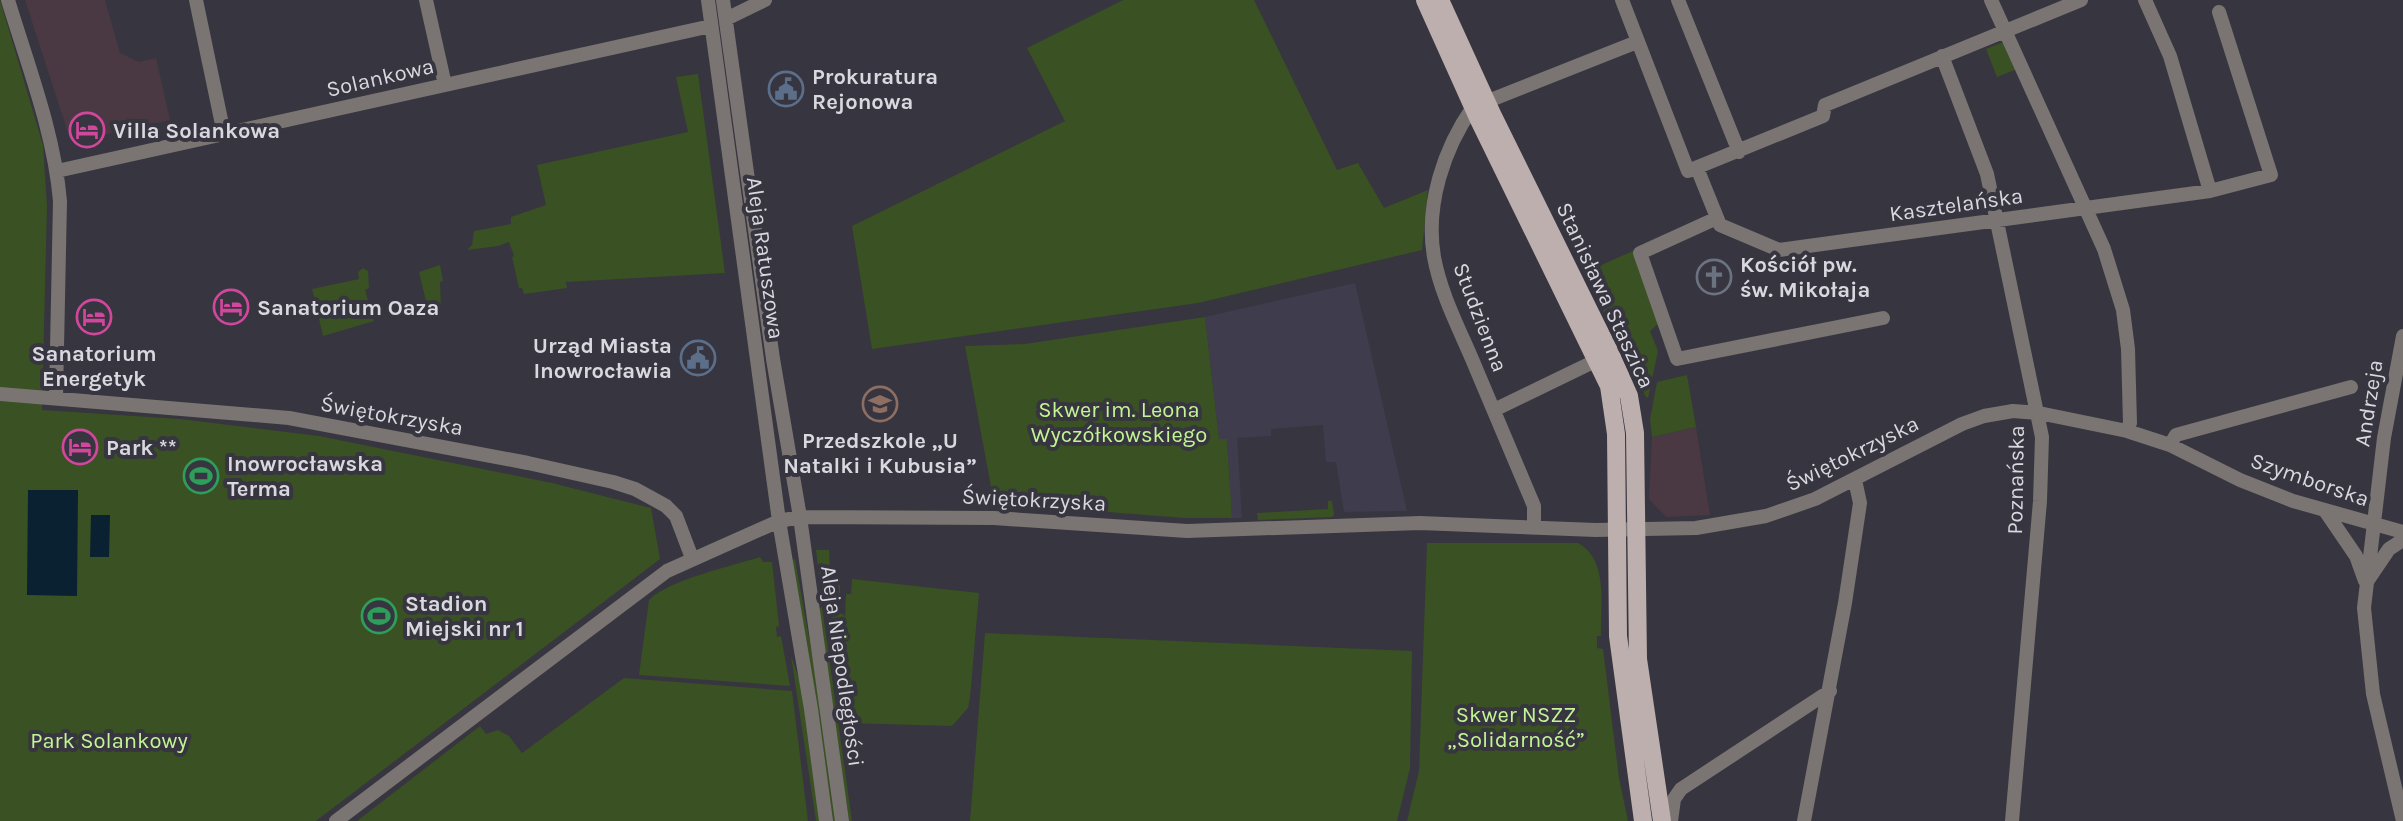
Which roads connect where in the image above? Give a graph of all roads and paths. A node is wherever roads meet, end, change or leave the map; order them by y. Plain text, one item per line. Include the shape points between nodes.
1 (8, 0) edge
2 (196, 0) edge
3 (426, 0) edge
4 (708, 0) edge
5 (723, 0) edge
6 (765, 0) edge
7 (1425, 0) edge
8 (1440, 0) edge
9 (1622, 0) edge
10 (1678, 0) edge
11 (1991, 0) edge
12 (2081, 0) edge
13 (2145, 0) edge
14 (2219, 12) dead end
15 (726, 19) junction
16 (711, 26) junction
17 (2006, 32) junction
18 (1637, 42) junction
19 (1942, 56) junction
20 (445, 85) junction
21 (1480, 104) junction
22 (224, 134) junction
23 (1739, 152) junction
24 (1692, 170) junction
25 (57, 171) junction
26 (2210, 191) junction
27 (2087, 208) junction
28 (1717, 218) junction
29 (1997, 220) junction
30 (1883, 318) dead end
31 (2403, 336) edge
32 (766, 360) junction
33 (1589, 364) dead end
34 (2351, 387) dead end
35 (0, 394) edge
36 (56, 397) junction
37 (1494, 410) junction
38 (2039, 413) junction
39 (2127, 431) junction
40 (2170, 445) junction
41 (1855, 480) junction
42 (2326, 512) junction
43 (800, 517) junction
44 (779, 521) junction
45 (2374, 524) junction
46 (1534, 527) junction
47 (1626, 530) junction
48 (2403, 532) edge
49 (2403, 540) edge
50 (692, 558) junction
51 (2365, 583) junction
52 (1830, 691) junction
53 (336, 821) edge
54 (826, 821) edge
55 (842, 821) edge
56 (1643, 821) edge
57 (1662, 821) edge
58 (1671, 821) edge
59 (1804, 821) edge
60 (2012, 821) edge
61 (2403, 821) edge

1 - 25 street
2 - 22 street
3 - 20 street
4 - 16 street, Aleja Ratuszowa
5 - 15 street, Aleja Ratuszowa
6 - 15 street
7 - 21 main road, Stanisława Staszica
8 - 21 main road, Stanisława Staszica
9 - 18 street
10 - 23 street
11 - 17 street
12 - 17 street
13 - 26 street via 2170,56
14 - 26 street, Kasztelańska via 2271,175
15 - 32 street, Aleja Ratuszowa
16 - 20 street, Solankowa
16 - 32 street, Aleja Ratuszowa
17 - 19 street
17 - 27 street
18 - 21 street
18 - 24 street
19 - 23 street via 1825,105 1823,116
19 - 29 street, Poznańska via 1987,174
20 - 22 street, Solankowa
21 - 37 street, Studzienna via 1464,120 1444,162 1436,188 1432,241 1444,291
21 - 47 main road, Stanisława Staszica via 1609,386
22 - 25 street, Solankowa
23 - 24 street
24 - 28 street
25 - 36 street
26 - 27 street, Kasztelańska
27 - 29 street, Kasztelańska
27 - 39 street via 2123,310
28 - 29 street, Kasztelańska via 1720,225 1779,250
28 - 30 street via 1640,253 1677,359
29 - 38 street, Poznańska
31 - 45 street, Andrzeja
32 - 43 street, Aleja Ratuszowa
32 - 44 street, Aleja Ratuszowa
33 - 37 street
34 - 40 street via 2176,435
35 - 36 street, Świętokrzyska
36 - 50 street, Świętokrzyska via 289,418 613,482 666,506 676,516
37 - 46 street, Studzienna via 1534,506
38 - 39 street, Szymborska
38 - 41 street, Świętokrzyska via 1984,416
38 - 60 street, Poznańska via 2040,501
39 - 40 street, Szymborska
40 - 42 street, Szymborska via 2257,487
41 - 47 street, Świętokrzyska via 1752,519 1696,528
41 - 52 street via 1860,503
42 - 45 street, Szymborska
42 - 51 street via 2356,556
43 - 44 street, Świętokrzyska
43 - 46 street, Świętokrzyska via 994,518 1187,531 1420,523
43 - 55 street, Aleja Niepodległości
44 - 50 street, Świętokrzyska
44 - 54 street, Aleja Niepodległości
45 - 48 street
45 - 51 street, Szymborska
46 - 47 street, Świętokrzyska
47 - 56 main road, Stanisława Staszica via 1618,636
47 - 57 main road, Stanisława Staszica
49 - 51 street via 2389,549
50 - 53 street via 667,571
51 - 61 street, Szymborska via 2373,694
52 - 58 street via 1681,789
52 - 59 street

